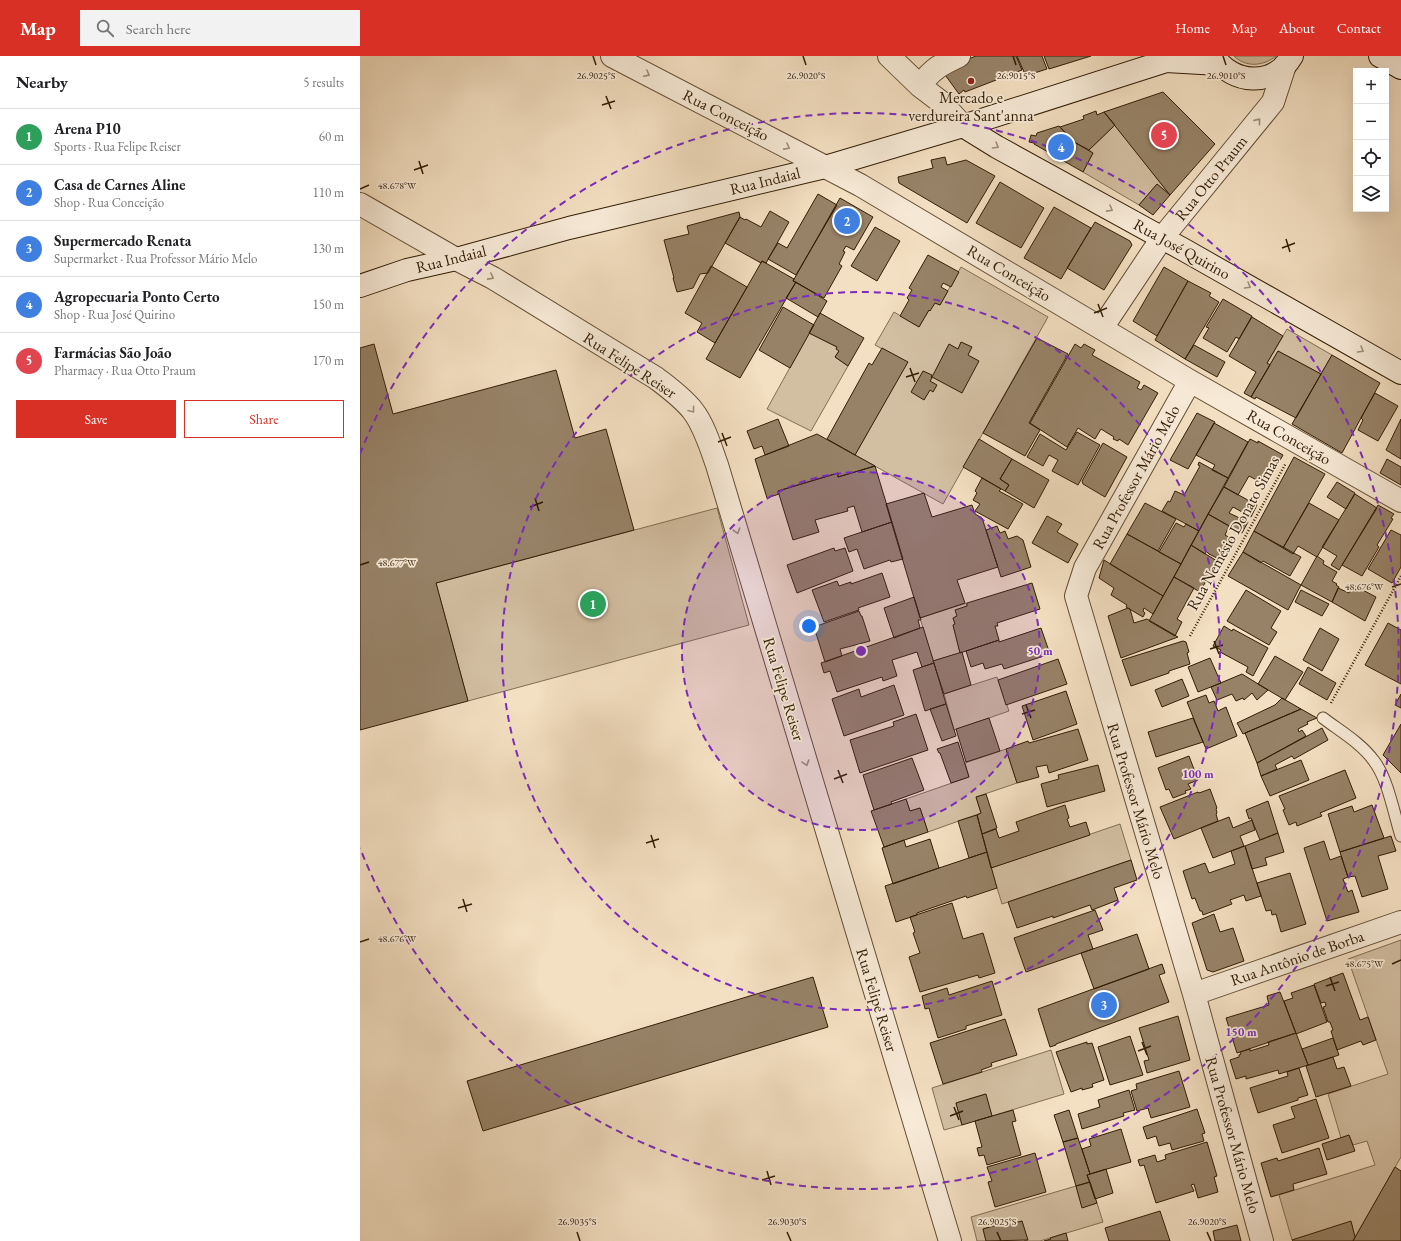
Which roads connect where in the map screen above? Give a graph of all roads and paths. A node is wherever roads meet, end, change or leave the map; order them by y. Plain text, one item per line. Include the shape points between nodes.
1 (612, 56) edge
2 (889, 56) edge
3 (958, 56) edge
4 (1380, 56) edge
5 (1169, 59) edge
6 (1217, 60) edge
7 (1288, 61) edge
8 (1401, 68) edge
9 (920, 86) junction
10 (963, 126) junction
11 (825, 167) junction
12 (360, 204) edge
13 (1162, 238) junction
14 (456, 260) junction
15 (360, 286) edge
16 (1102, 328) junction
17 (1401, 373) edge
18 (1190, 381) junction
19 (1298, 441) junction
20 (1401, 501) edge
21 (1401, 576) edge
22 (1190, 636) dead end
23 (1323, 718) joint
24 (1401, 836) edge
25 (1401, 922) edge
26 (1194, 994) junction
27 (950, 1241) edge
28 (1262, 1241) edge

1 -> 11 street, Rua Conceição
2 - 9 street, Rua José Quirino
3 - 9 street via 940,65
4 - 8 street
5 - 6 street, Rua Indaial
5 - 10 street, Rua Indaial
6 - 7 street via 1229,72 1252,79 1264,78 1276,72
13 -> 7 street, Rua Otto Praum via 1273,102
9 - 10 street, Rua José Quirino via 941,102
10 - 11 street, Rua Indaial
10 -> 13 street, Rua José Quirino
11 - 14 street, Rua Indaial via 569,228
11 - 16 street, Rua Conceição via 860,184
12 - 14 street, Rua Felipe Reiser
13 - 16 street, Rua Otto Praum
13 -> 17 street, Rua José Quirino
14 - 15 street, Rua Indaial via 407,270
14 -> 27 street, Rua Felipe Reiser via 493,278 656,378 680,396 694,412 717,465
16 - 18 street, Rua Conceição
18 - 19 street, Rua Conceição
18 - 26 street, Rua Professor Mário Melo via 1085,568 1076,596
19 - 20 street, Rua Conceição
19 - 22 path, Rua Nemésio Donato Simas
21 - 23 path
23 - 24 lane via 1365,750 1375,762 1382,775
25 - 26 street, Rua Antônio de Borba
26 - 28 street, Rua Professor Mário Melo

